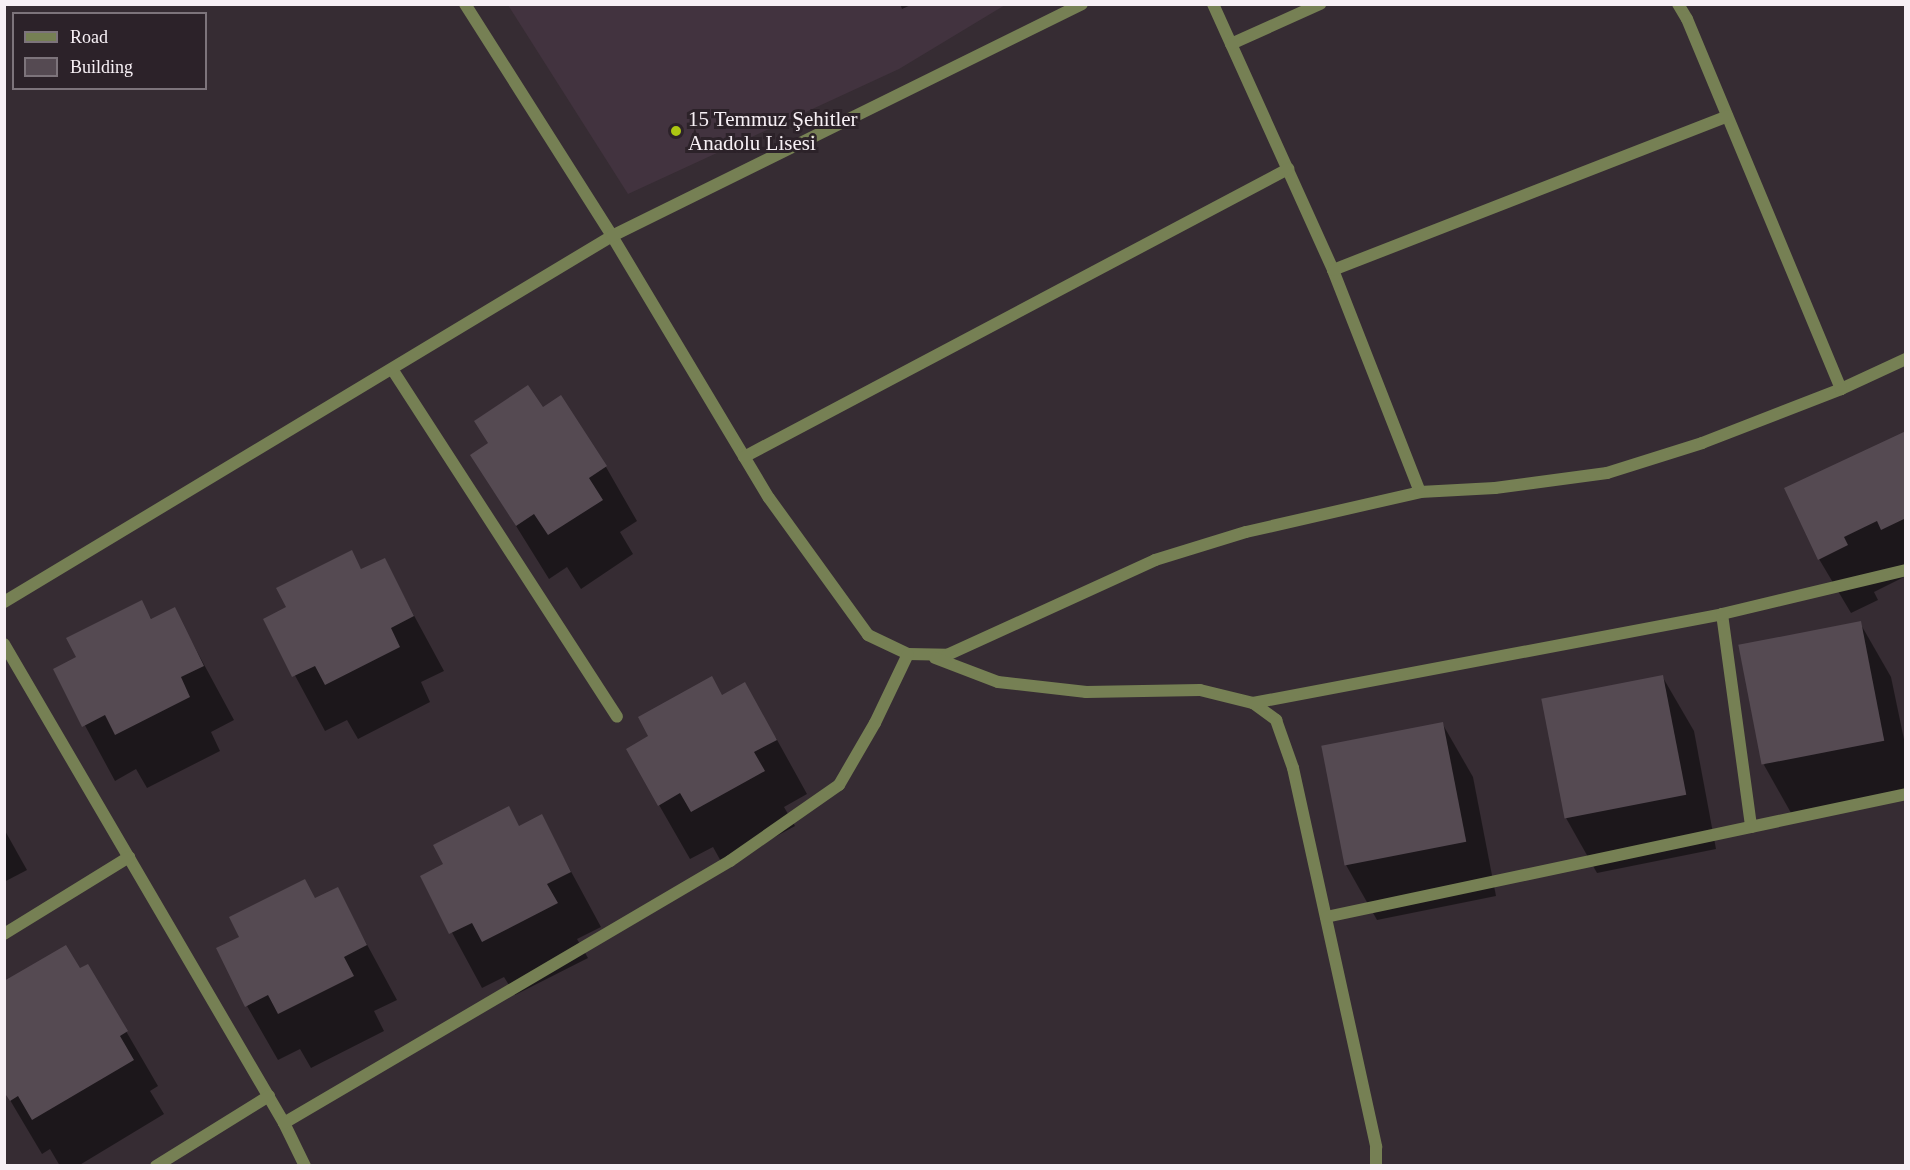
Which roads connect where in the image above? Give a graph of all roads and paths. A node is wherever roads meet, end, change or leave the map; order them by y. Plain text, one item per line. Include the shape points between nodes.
1 (465, 4) edge
2 (1082, 4) edge
3 (1213, 4) edge
4 (1320, 4) edge
5 (1678, 4) edge
6 (1232, 44) junction
7 (1727, 116) junction
8 (1288, 169) junction
9 (612, 236) junction
10 (1333, 270) junction
11 (1905, 359) edge
12 (392, 369) junction
13 (1841, 389) junction
14 (744, 457) junction
15 (1420, 492) junction
16 (1905, 570) edge
17 (4, 602) edge
18 (1722, 614) junction
19 (4, 644) edge
20 (908, 654) junction
21 (926, 654) junction
22 (1253, 703) junction
23 (616, 717) dead end
24 (1905, 794) edge
25 (1751, 827) junction
26 (129, 857) junction
27 (1326, 916) junction
28 (4, 934) edge
29 (269, 1096) junction
30 (284, 1123) junction
31 (156, 1166) edge
32 (305, 1166) edge
33 (1376, 1166) edge

1 - 9 street
2 - 9 street
3 - 6 street
4 - 6 street
5 - 7 street
6 - 8 street
7 - 10 street
7 - 13 street
8 - 10 street
8 - 14 street
9 - 12 street
9 - 14 street
10 - 15 street
11 - 13 street
12 - 17 street
12 - 23 street
13 - 15 street via 1702,443 1607,473 1495,489
14 - 20 street via 868,635
15 - 21 street via 1246,532 1155,560 946,655
16 - 18 street
18 - 22 street
18 - 25 street
19 - 26 street
20 - 21 street
20 - 30 street via 839,785 730,861
21 - 22 street via 998,682 1086,692 1200,690
22 - 27 street via 1276,720 1293,768
24 - 25 street
25 - 27 street
26 - 28 street
26 - 29 street
27 - 33 street via 1376,1147
29 - 30 street
29 - 31 street
30 - 32 street

